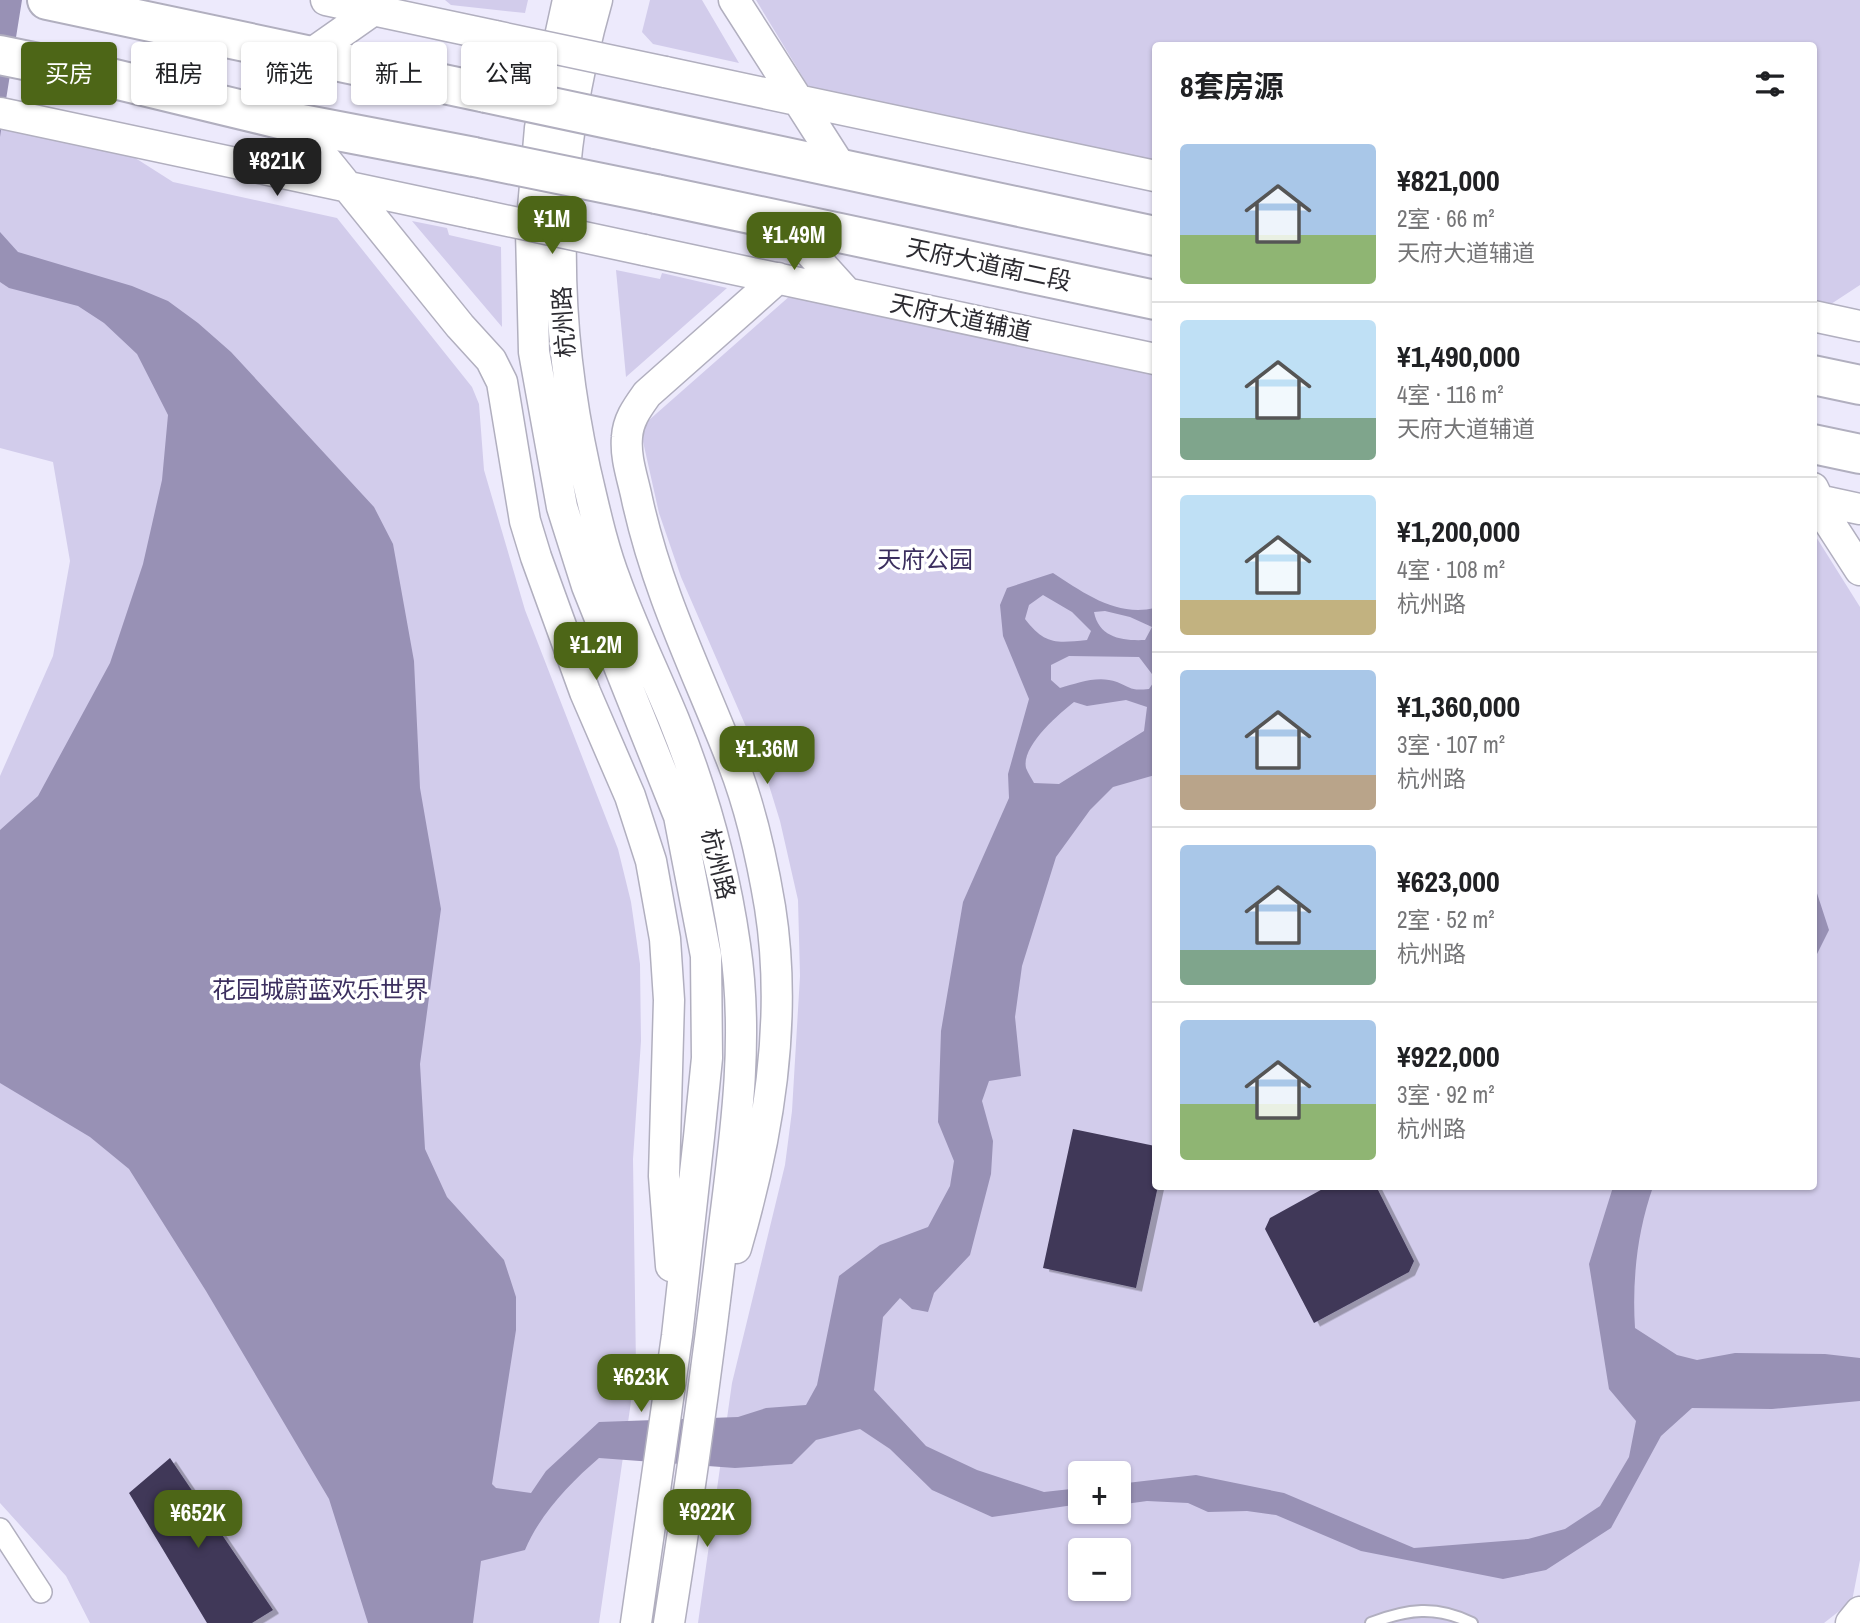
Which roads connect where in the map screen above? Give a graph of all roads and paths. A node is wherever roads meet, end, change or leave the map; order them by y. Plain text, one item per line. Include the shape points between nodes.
1 (47, 0) edge
2 (326, 0) edge
3 (568, 0) edge
4 (597, 0) edge
5 (734, 0) edge
6 (373, 3) edge
7 (246, 42) edge
8 (324, 42) edge
9 (0, 55) edge
10 (337, 61) edge
11 (797, 100) junction
12 (0, 113) edge
13 (296, 123) junction
14 (139, 142) junction
15 (177, 165) dead end
16 (842, 169) junction
17 (1152, 175) edge
18 (351, 187) junction
19 (302, 191) dead end
20 (778, 218) junction
21 (1152, 235) edge
22 (778, 278) junction
23 (847, 293) junction
24 (1152, 299) edge
25 (1817, 316) edge
26 (1855, 320) edge
27 (1152, 358) edge
28 (1817, 376) edge
29 (1859, 385) edge
30 (1817, 445) edge
31 (1860, 454) edge
32 (1817, 496) edge
33 (1817, 500) edge
34 (1860, 509) edge
35 (1860, 570) edge
36 (677, 1336) junction
37 (711, 1336) junction
38 (0, 1529) edge
39 (41, 1592) dead end
40 (1860, 1612) edge
41 (636, 1623) edge
42 (670, 1623) edge
43 (1371, 1623) edge
44 (1472, 1623) edge
45 (1851, 1623) edge

1 - 7 highway
2 - 6 main road
3 - 36 main road, 杭州路 via 540,128 531,231 534,352 562,507 587,586 679,816 706,956 707,1058
4 - 37 main road, 杭州路 via 569,132 559,286 564,353 590,490 615,580 676,725 707,814 736,949 741,1056
5 - 11 main road
6 - 8 main road
6 - 11 main road, bridge via 495,36
9 - 13 highway, 天府大道南二段
10 - 16 highway, bridge
11 - 16 main road
11 - 17 main road
12 - 14 main road
13 - 18 main road
13 - 20 highway, 天府大道南二段, bridge
14 - 15 lane
14 - 18 main road
16 - 21 highway
18 - 19 lane
18 - 22 main road, 天府大道辅道, bridge
18 - 36 main road via 491,360 502,382 525,521 536,557 651,861 665,939 669,1000 664,1176
20 - 23 main road
20 - 24 highway, 天府大道南二段
22 - 23 main road, 天府大道辅道
22 - 37 main road via 647,394 632,415 627,436 649,555 733,764 755,836 775,962 775,1043 768,1114 748,1209
23 - 27 main road, 天府大道辅道
25 - 26 main road
28 - 29 highway
30 - 31 highway
32 - 34 main road
33 - 35 main road
36 - 41 main road, 杭州路
37 - 42 main road, 杭州路
38 - 39 street
40 - 45 main road
43 - 44 lane via 1403,1611 1435,1610

